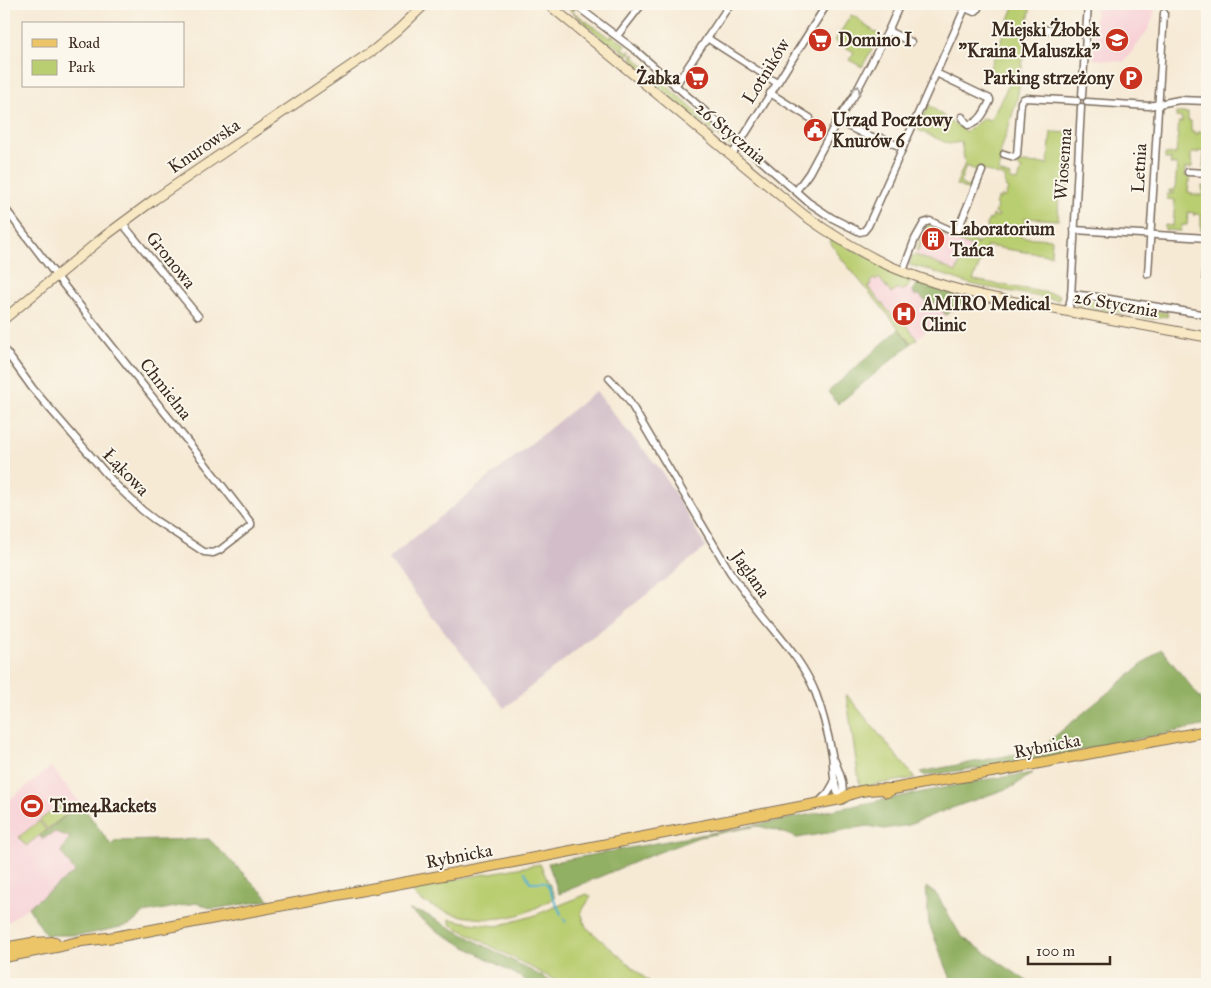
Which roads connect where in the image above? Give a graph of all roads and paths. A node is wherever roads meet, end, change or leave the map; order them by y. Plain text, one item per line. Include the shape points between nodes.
1 (425, 4) edge
2 (548, 4) edge
3 (575, 4) edge
4 (642, 4) edge
5 (730, 4) edge
6 (827, 4) edge
7 (900, 4) edge
8 (956, 4) edge
9 (980, 4) edge
10 (1088, 4) edge
11 (965, 8) junction
12 (1164, 14) dead end
13 (1034, 29) dead end
14 (888, 31) junction
15 (1086, 32) junction
16 (617, 36) junction
17 (707, 38) junction
18 (911, 42) dead end
19 (936, 73) junction
20 (777, 83) junction
21 (676, 86) junction
22 (770, 93) junction
23 (1082, 96) junction
24 (1077, 101) junction
25 (1207, 101) edge
26 (1088, 102) junction
27 (1157, 105) junction
28 (1081, 107) junction
29 (962, 117) dead end
30 (810, 118) dead end
31 (837, 121) junction
32 (740, 142) junction
33 (903, 148) junction
34 (1004, 154) dead end
35 (732, 155) junction
36 (982, 171) dead end
37 (1188, 172) dead end
38 (1207, 173) edge
39 (796, 191) junction
40 (4, 207) edge
41 (122, 223) junction
42 (1074, 230) junction
43 (1150, 234) junction
44 (1207, 238) edge
45 (1207, 249) edge
46 (903, 271) junction
47 (1148, 274) dead end
48 (57, 276) junction
49 (1206, 277) dead end
50 (1070, 294) junction
51 (1068, 312) junction
52 (198, 316) dead end
53 (1207, 316) edge
54 (4, 319) edge
55 (1207, 337) edge
56 (4, 350) edge
57 (609, 378) dead end
58 (251, 522) joint
59 (1207, 731) edge
60 (838, 781) junction
61 (893, 789) junction
62 (861, 792) junction
63 (841, 799) junction
64 (816, 804) junction
65 (82, 942) junction
66 (4, 948) edge
67 (4, 957) edge

1 - 41 street, Knurowska via 374,50
2 - 35 street, 26 Stycznia
3 - 16 street
4 - 16 street
5 - 17 street
6 - 20 street, Lotników
7 - 14 street
8 - 11 street
9 - 11 street via 976,11
10 - 15 street
11 - 19 street
12 - 27 street, Letnia
13 - 15 street
14 - 18 street
31 -> 14 street
15 - 23 street
16 - 21 street
17 - 20 street
17 - 21 street
19 - 29 street via 990,98 983,116 972,124 968,125
19 - 33 street
20 - 22 street, Lotników
21 - 32 street
22 - 30 street
22 - 32 street, Lotników
23 - 24 street
23 - 26 street
24 - 28 street
24 - 34 street via 1023,99 1016,157
25 - 27 street via 1179,100
26 - 27 street
26 - 28 street
27 - 43 street, Letnia
28 - 42 street, Wiosenna
31 - 33 street
31 - 39 street
32 - 35 street, Lotników
32 - 39 street
33 - 39 street via 864,231 857,231 832,218
35 - 46 street, 26 Stycznia via 821,227 866,254
36 - 46 street via 958,229 952,231 930,221 924,223
37 - 38 street
40 - 48 street, Chmielna
41 - 48 street, Knurowska
41 - 52 street, Gronowa
42 - 43 street
42 - 50 street, Wiosenna
43 - 44 street
43 - 47 street, Letnia
45 - 49 street
46 - 51 street, 26 Stycznia via 962,291
48 - 54 street, Knurowska
48 - 58 street, Chmielna
50 - 51 street, Wiosenna
50 - 53 street, 26 Stycznia
51 - 55 street, 26 Stycznia
56 - 58 street, Łąkowa via 33,389 116,485 155,520 204,552 213,553 250,528
57 - 60 street, Jaglana via 659,450 730,572 802,666 819,704
59 - 61 main road, Rybnicka
60 - 62 street
60 - 63 street, Jaglana via 837,794
60 - 64 street
61 - 62 main road, Rybnicka
61 - 63 main road, Rybnicka via 876,796 848,801
62 - 63 main road, Rybnicka
63 - 64 main road, Rybnicka
64 - 65 main road, Rybnicka
65 - 66 main road, Rybnicka
65 - 67 main road, Rybnicka

